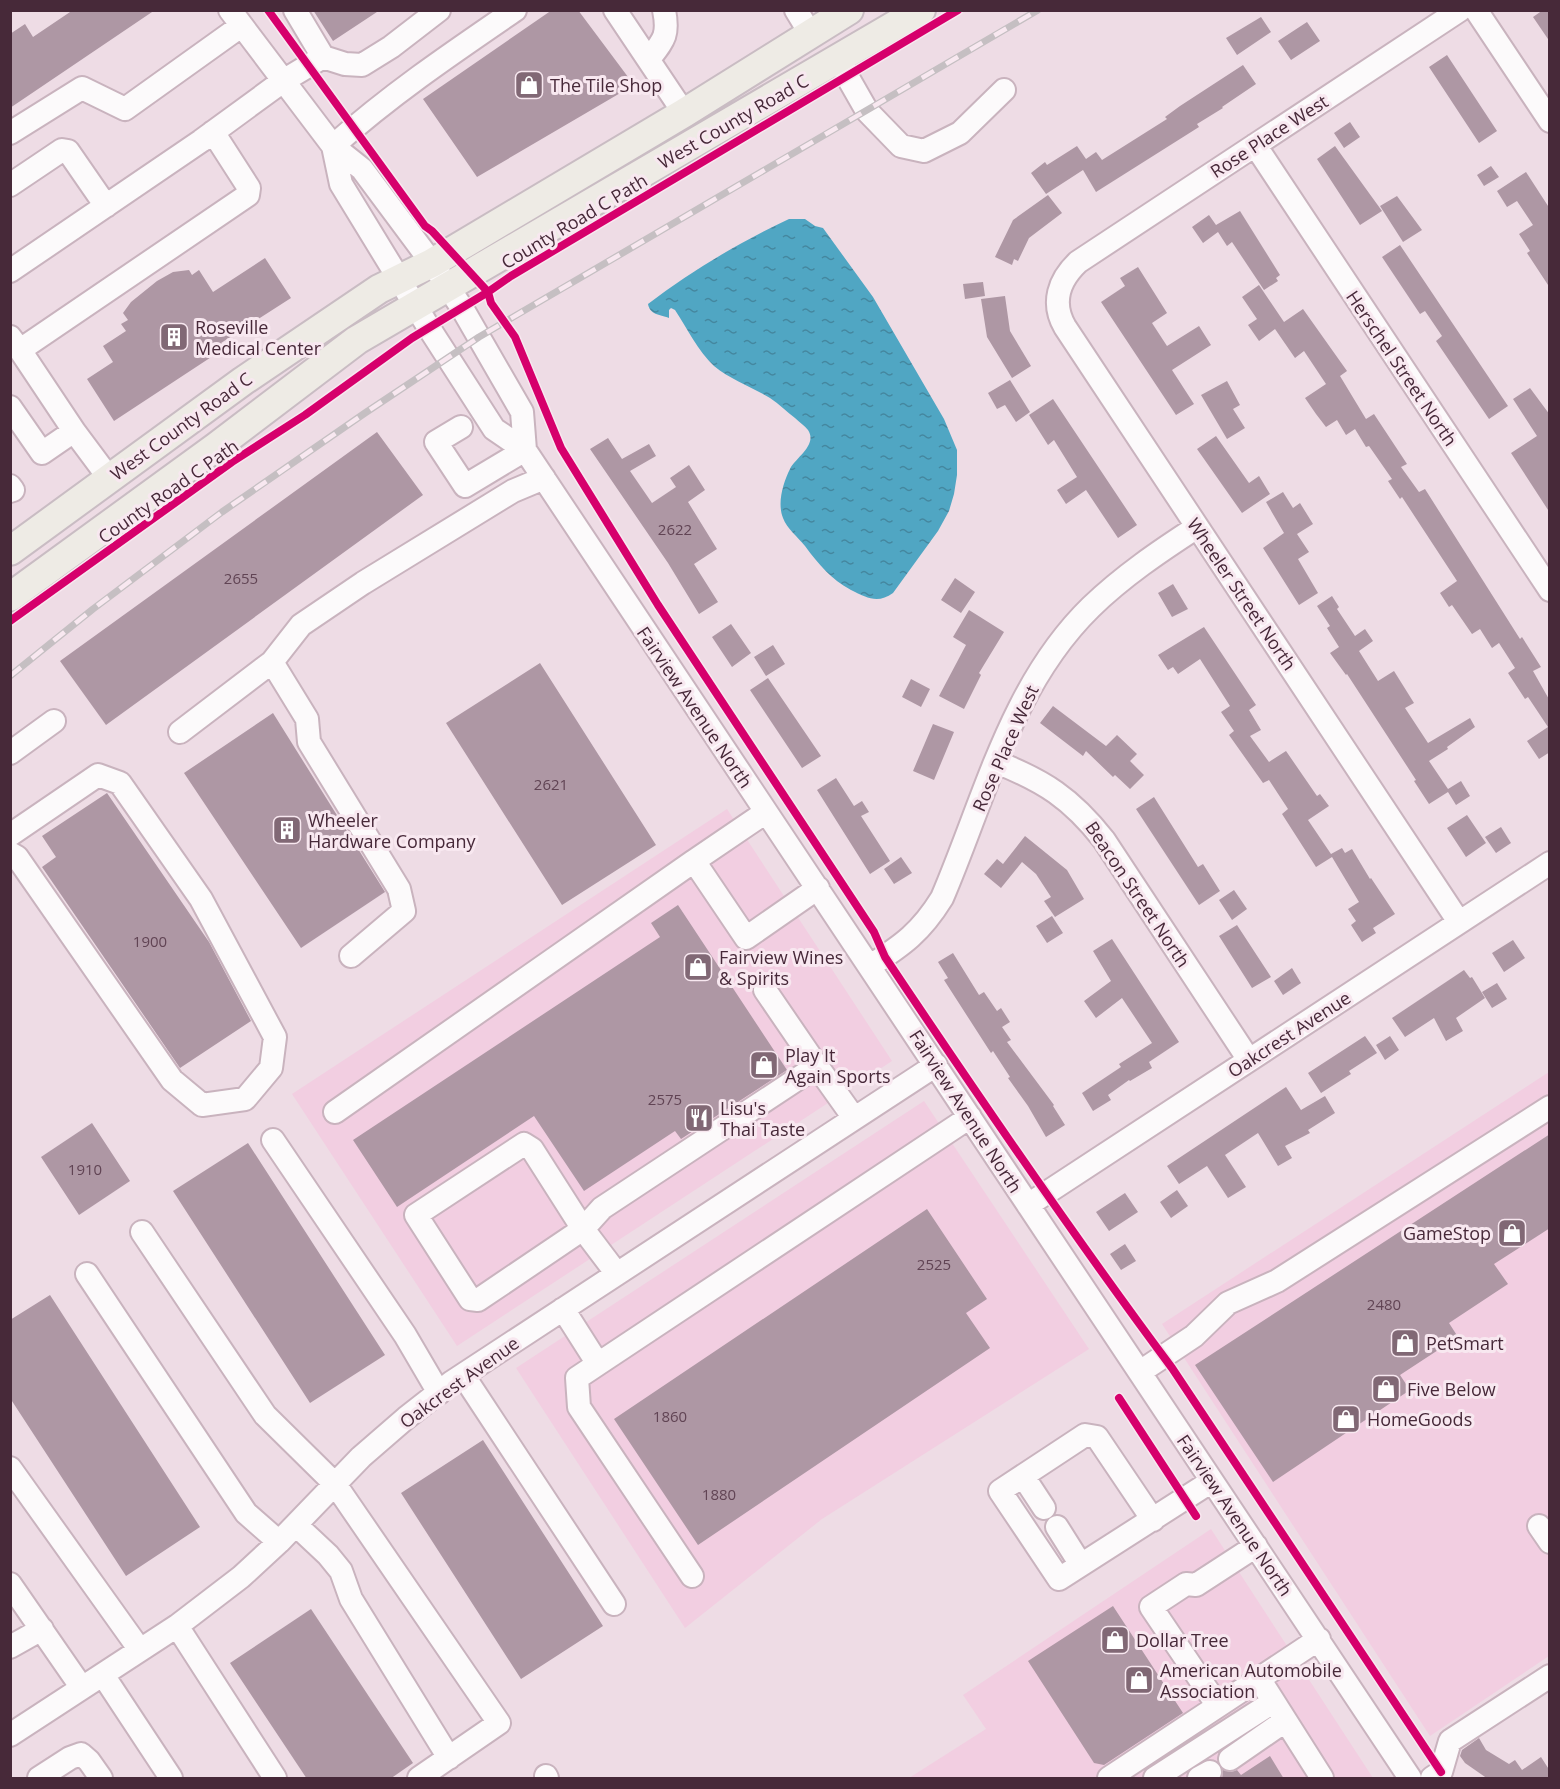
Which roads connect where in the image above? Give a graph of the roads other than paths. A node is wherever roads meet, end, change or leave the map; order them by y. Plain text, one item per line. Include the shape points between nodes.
1 (294, 10) edge
2 (439, 10) edge
3 (515, 10) edge
4 (615, 10) edge
5 (664, 10) edge
6 (849, 10) edge
7 (921, 10) edge
8 (1460, 10) edge
9 (1476, 10) edge
10 (236, 16) edge
11 (803, 22) edge
12 (323, 57) junction
13 (841, 58) junction
14 (649, 59) junction
15 (283, 81) junction
16 (1004, 90) dead end
17 (684, 113) junction
18 (1550, 121) edge
19 (213, 132) junction
20 (10, 133) edge
21 (1255, 145) junction
22 (333, 146) junction
23 (10, 185) edge
24 (105, 206) junction
25 (1078, 262) joint
26 (432, 263) junction
27 (10, 271) edge
28 (400, 279) junction
29 (448, 288) junction
30 (415, 306) junction
31 (15, 343) edge
32 (10, 407) edge
33 (461, 427) dead end
34 (74, 431) junction
35 (525, 450) junction
36 (109, 478) junction
37 (543, 478) junction
38 (10, 486) edge
39 (10, 491) edge
40 (1197, 527) junction
41 (10, 551) edge
42 (1550, 590) edge
43 (10, 597) edge
44 (273, 662) junction
45 (54, 722) dead end
46 (180, 732) dead end
47 (10, 753) edge
48 (996, 762) junction
49 (766, 812) junction
50 (10, 835) edge
51 (10, 853) edge
52 (694, 861) junction
53 (1550, 863) edge
54 (818, 888) junction
55 (1459, 922) junction
56 (351, 956) dead end
57 (870, 966) junction
58 (765, 990) dead end
59 (1249, 1060) junction
60 (936, 1065) junction
61 (817, 1066) junction
62 (1550, 1107) edge
63 (335, 1112) dead end
64 (970, 1117) junction
65 (854, 1118) junction
66 (273, 1140) dead end
67 (1028, 1205) junction
68 (583, 1229) junction
69 (142, 1232) dead end
70 (87, 1274) dead end
71 (617, 1274) junction
72 (563, 1309) junction
73 (598, 1364) junction
74 (1140, 1372) junction
75 (463, 1375) junction
76 (439, 1393) junction
77 (10, 1468) edge
78 (1023, 1476) junction
79 (1212, 1481) junction
80 (335, 1484) junction
81 (1044, 1508) dead end
82 (1153, 1520) junction
83 (296, 1525) junction
84 (1056, 1527) dead end
85 (279, 1542) junction
86 (1257, 1546) junction
87 (1081, 1565) junction
88 (692, 1576) dead end
89 (10, 1584) edge
90 (615, 1604) dead end
91 (177, 1626) junction
92 (42, 1629) junction
93 (1319, 1639) junction
94 (10, 1647) edge
95 (140, 1650) junction
96 (103, 1675) junction
97 (1550, 1676) edge
98 (1259, 1678) junction
99 (82, 1688) junction
100 (1273, 1702) junction
101 (1218, 1706) junction
102 (1285, 1721) junction
103 (10, 1735) edge
104 (448, 1758) junction
105 (1230, 1759) dead end
106 (1136, 1771) edge
107 (1407, 1777) edge
108 (39, 1779) edge
109 (101, 1779) edge
110 (171, 1779) edge
111 (275, 1779) edge
112 (419, 1779) edge
113 (1109, 1779) edge
114 (1155, 1779) edge
115 (1322, 1779) edge
116 (1432, 1779) edge

1 - 12 street
2 - 12 street via 362,65
3 - 22 street via 382,103
4 - 14 street
5 - 14 street via 664,39
6 - 11 main road, West County Road C
7 - 13 main road, West County Road C
8 - 21 street, Rose Place West
9 - 18 street
10 - 15 street, Fairview Avenue North
10 - 20 street via 125,109 82,88
11 - 17 main road, West County Road C
12 - 15 street
13 - 16 street via 867,111 901,146 924,151 960,133
13 - 29 main road, West County Road C
14 - 17 street
15 - 19 street
15 - 22 street, Fairview Avenue North
17 - 26 main road, West County Road C
19 - 24 street
19 - 31 street via 249,188 248,195
21 - 25 street, Rose Place West
21 - 42 street, Herschel Street North
22 - 26 street, Fairview Avenue North via 362,169
22 - 28 street, Fairview Avenue North via 341,184
23 - 24 street via 62,150 68,151
24 - 27 street
25 - 40 street, Wheeler Street North via 1068,271 1059,290 1062,323
26 - 28 main road, West County Road C
26 - 29 street, Fairview Avenue North
28 - 30 street, Fairview Avenue North
28 - 36 main road, West County Road C via 379,289 243,381
29 - 30 main road, West County Road C
29 - 35 street, Fairview Avenue North via 522,412
30 - 35 street, Fairview Avenue North via 494,429
30 - 43 main road, West County Road C via 357,340
31 - 34 street
32 - 34 street via 42,453
33 - 35 street via 436,442 465,486
34 - 36 street
35 - 37 street, Fairview Avenue North
36 - 41 main road, West County Road C
37 - 44 street via 513,491 301,625
37 - 49 street, Fairview Avenue North
38 - 39 street
40 - 48 street, Rose Place West via 1120,580 1063,639 1021,702
40 - 55 street, Wheeler Street North
44 - 46 street
44 - 56 street via 307,719 309,742 399,889 404,911
45 - 47 street
48 - 57 street, Rose Place West via 942,898 916,934
48 - 59 street, Beacon Street North via 1042,782 1087,819
49 - 52 street
49 - 54 street, Fairview Avenue North
50 - 51 street via 98,775 120,783 201,899 275,1037 271,1068 245,1099 202,1104 172,1080 17,857
52 - 54 street via 746,938
52 - 63 street
53 - 55 street, Oakcrest Avenue
54 - 57 street, Fairview Avenue North
55 - 59 street, Oakcrest Avenue
57 - 60 street, Fairview Avenue North
58 - 61 street
59 - 67 street, Oakcrest Avenue
60 - 64 street, Fairview Avenue North
60 - 65 street, Oakcrest Avenue
61 - 65 street
61 - 68 street via 602,1208
62 - 74 street via 1277,1281 1227,1303 1194,1336
64 - 67 street, Fairview Avenue North
64 - 73 street
65 - 71 street, Oakcrest Avenue
66 - 76 street via 405,1335
67 - 74 street, Fairview Avenue North
68 - 68 street via 478,1300 471,1299 416,1215 524,1144 532,1149
68 - 71 street
69 - 80 street via 265,1414
70 - 85 street via 246,1513
71 - 72 street, Oakcrest Avenue
72 - 73 street
72 - 75 street, Oakcrest Avenue
73 - 88 street via 577,1378 579,1407
74 - 79 street, Fairview Avenue North
75 - 76 street, Oakcrest Avenue
75 - 90 street
76 - 80 street, Oakcrest Avenue
77 - 95 street
78 - 81 street
78 - 82 street via 1085,1435 1098,1437
78 - 87 street via 1000,1491 1059,1579
79 - 82 street
79 - 86 street, Fairview Avenue North
80 - 83 street, Oakcrest Avenue
80 - 104 street via 499,1723
82 - 87 street
83 - 85 street, Oakcrest Avenue
83 - 104 street via 341,1571 351,1599
84 - 87 street
85 - 91 street, Oakcrest Avenue
86 - 93 street, Fairview Avenue North
86 - 101 street via 1196,1585 1186,1584 1151,1607
89 - 92 street
91 - 95 street, Oakcrest Avenue
91 - 111 street
92 - 94 street
92 - 99 street
93 - 98 street
93 - 107 street, Fairview Avenue North
95 - 96 street, Oakcrest Avenue
96 - 99 street, Oakcrest Avenue
96 - 110 street
97 - 116 street via 1450,1741 1441,1772
98 - 100 street
98 - 101 street
99 - 103 street, Oakcrest Avenue
100 - 102 street
100 - 114 street
101 - 106 street
102 - 105 street
102 - 115 street
104 - 112 street
106 - 113 street
108 - 109 street via 81,1754

